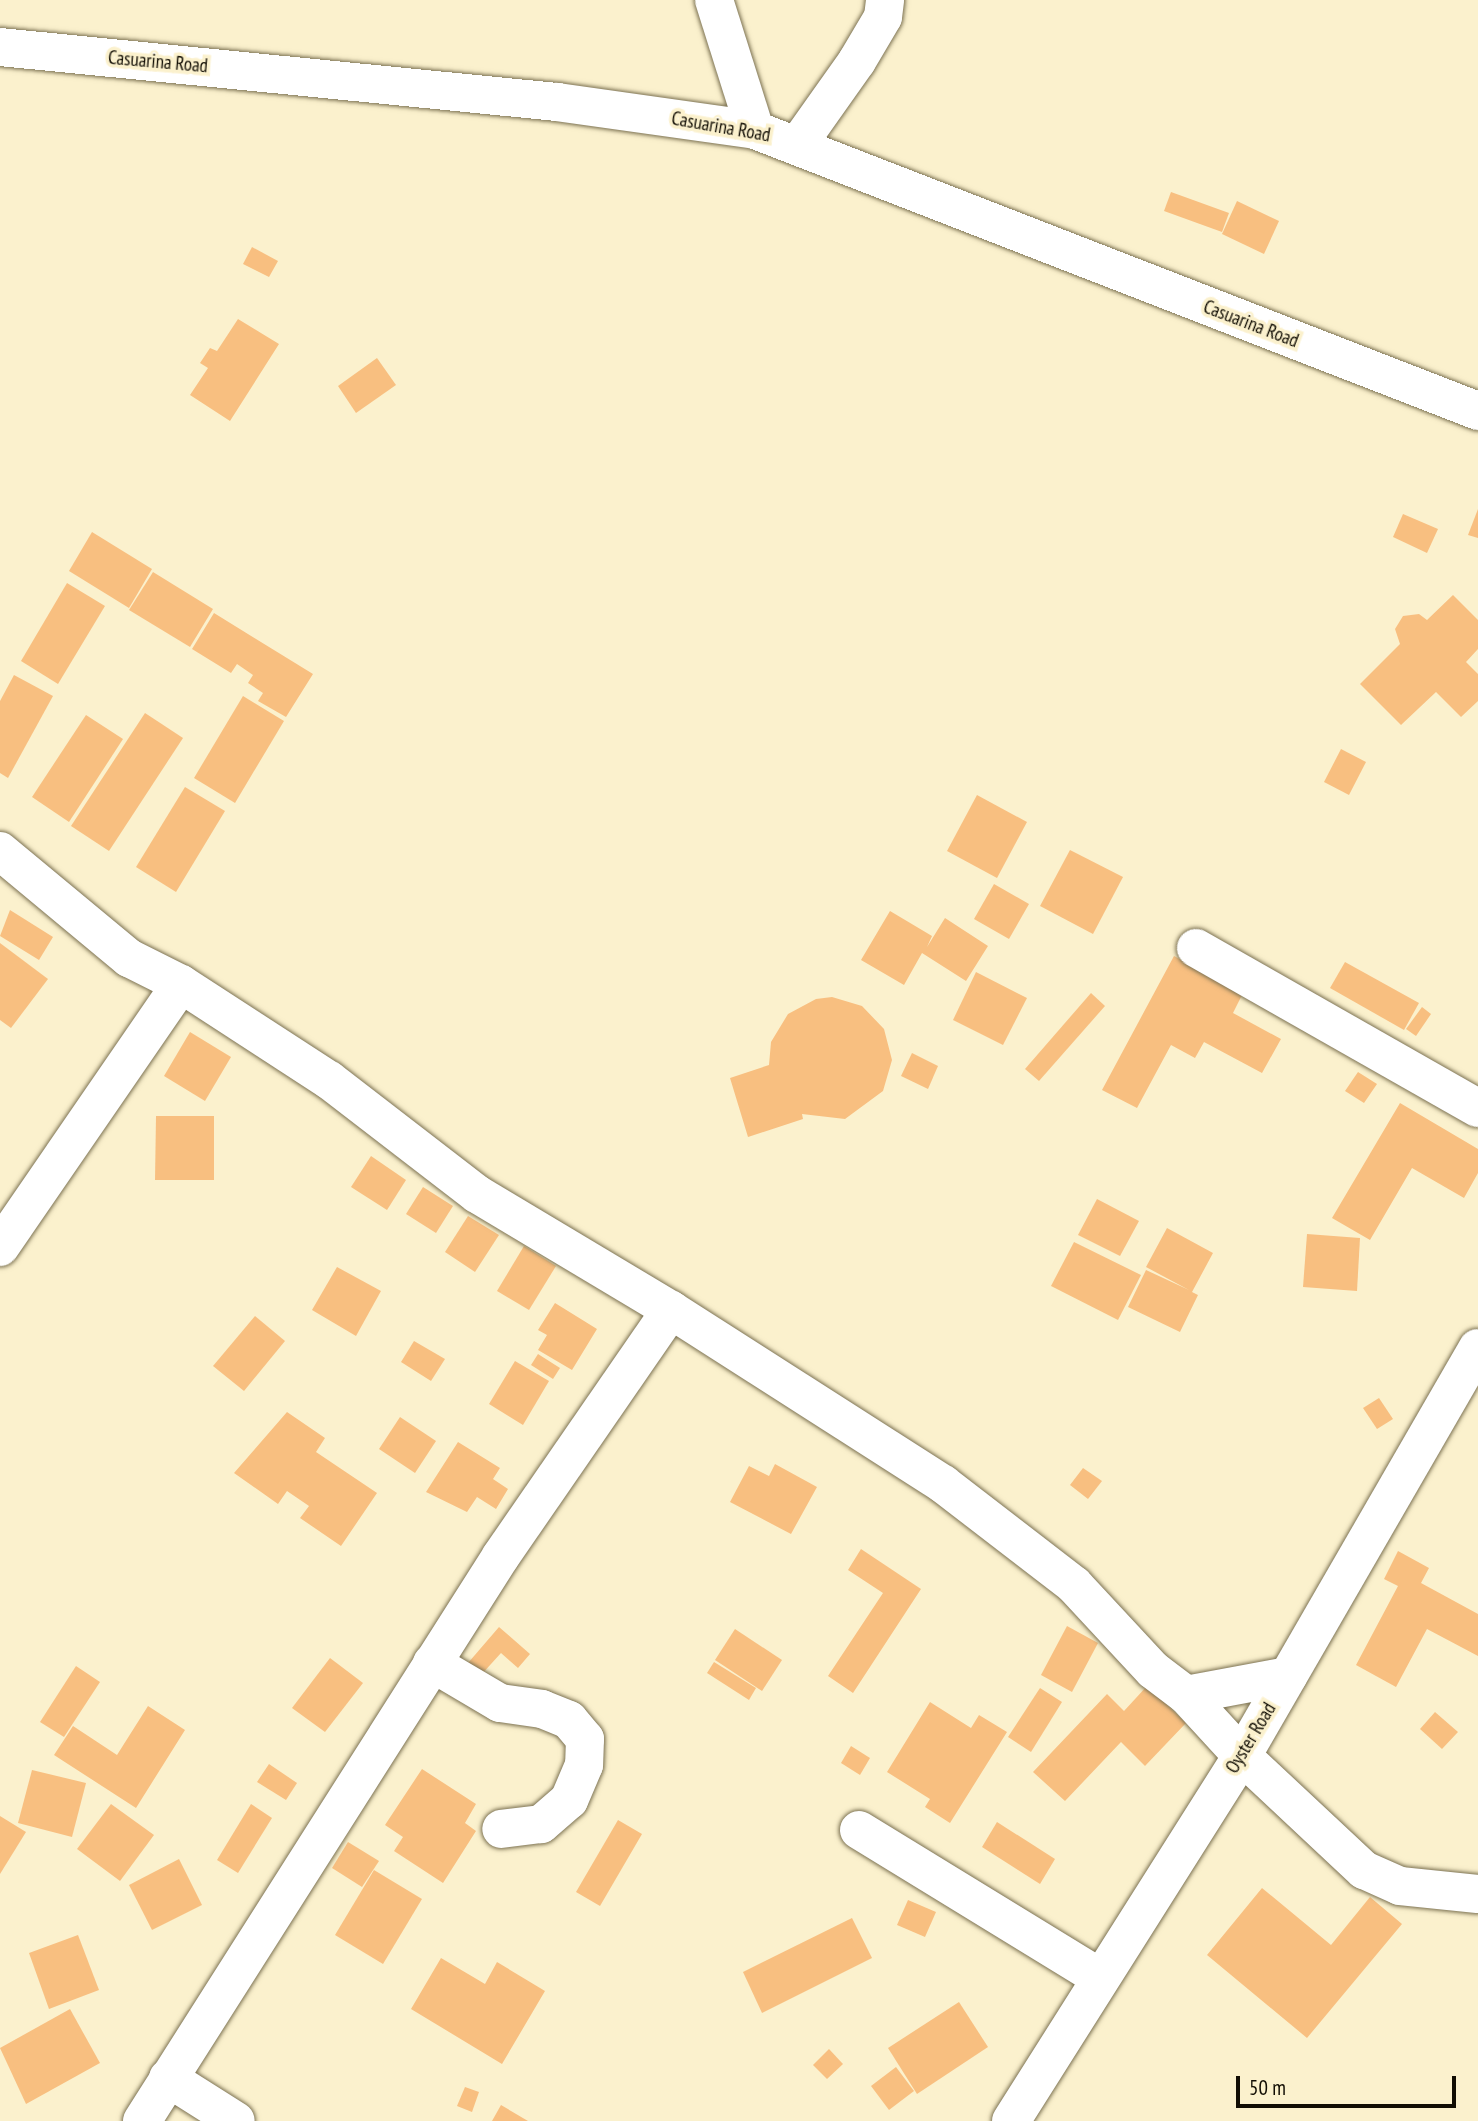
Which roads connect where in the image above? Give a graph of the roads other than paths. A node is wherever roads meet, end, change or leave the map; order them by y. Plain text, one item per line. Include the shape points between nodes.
1 (714, 0) edge
2 (885, 0) edge
3 (4, 56) edge
4 (755, 130) junction
5 (799, 143) junction
6 (1478, 411) edge
7 (0, 851) edge
8 (1196, 948) dead end
9 (181, 984) junction
10 (1478, 1108) edge
11 (0, 1247) edge
12 (671, 1310) junction
13 (1478, 1348) edge
14 (432, 1663) junction
15 (1288, 1676) junction
16 (1186, 1695) junction
17 (1242, 1756) junction
18 (501, 1829) dead end
19 (859, 1830) dead end
20 (1478, 1894) edge
21 (1099, 1977) junction
22 (168, 2078) junction
23 (142, 2121) edge
24 (236, 2121) edge
25 (1011, 2121) edge

1 - 4 street
2 - 5 street via 883,16 857,61
3 - 4 street, Casuarina Road via 557,102
4 - 5 street, Casuarina Road
5 - 6 street, Casuarina Road
7 - 9 street via 129,958
8 - 10 street
9 - 11 street
9 - 12 street via 329,1080 477,1194
12 - 14 street
12 - 16 street via 943,1484 1074,1585 1153,1670
13 - 15 street, Oyster Road
14 - 18 street via 500,1703 541,1709 569,1720 585,1740 584,1765 569,1800 541,1824
14 - 22 street
15 - 16 street
15 - 17 street, Oyster Road
16 - 17 street
17 - 20 street via 1364,1870 1400,1886
17 - 21 street, Oyster Road
19 - 21 street
21 - 25 street, Oyster Road via 1063,2044
22 - 23 street
22 - 24 street

